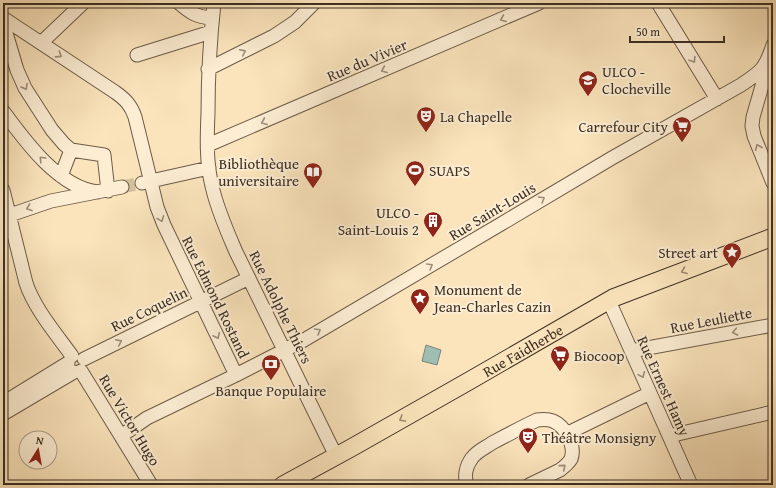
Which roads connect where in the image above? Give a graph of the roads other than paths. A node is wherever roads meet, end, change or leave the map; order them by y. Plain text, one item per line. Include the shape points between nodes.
1 (83, 3) edge
2 (179, 3) edge
3 (214, 3) edge
4 (314, 3) edge
5 (539, 3) edge
6 (658, 3) edge
7 (3, 18) edge
8 (212, 18) junction
9 (3, 23) edge
10 (211, 32) junction
11 (41, 43) junction
12 (771, 51) edge
13 (137, 55) dead end
14 (208, 69) junction
15 (765, 78) edge
16 (716, 99) junction
17 (3, 111) edge
18 (208, 145) junction
19 (71, 150) junction
20 (209, 168) junction
21 (61, 176) junction
22 (146, 182) junction
23 (773, 183) edge
24 (122, 187) tunnel mouth
25 (3, 190) edge
26 (103, 191) junction
27 (10, 215) junction
28 (773, 237) edge
29 (249, 278) junction
30 (609, 301) junction
31 (201, 302) junction
32 (773, 325) edge
33 (284, 350) junction
34 (632, 351) junction
35 (76, 364) junction
36 (236, 374) junction
37 (650, 393) junction
38 (3, 403) edge
39 (773, 412) edge
40 (3, 414) edge
41 (566, 434) junction
42 (121, 436) junction
43 (669, 436) junction
44 (336, 456) junction
45 (151, 485) edge
46 (283, 485) edge
47 (467, 485) edge
48 (529, 485) edge
49 (691, 485) edge

1 - 11 street
2 - 8 street via 194,14
3 - 8 street, Rue Adolphe Thiers
14 -> 4 street via 274,36
5 -> 18 street, Rue du Vivier
6 -> 16 street
7 - 11 street, Rue Edmond Rostand
8 - 10 street, Rue Adolphe Thiers
9 -> 19 street via 22,82 52,130
10 - 13 street
10 - 14 street, Rue Adolphe Thiers
11 -> 22 street, Rue Edmond Rostand via 126,100 134,113 141,141
12 - 15 street via 765,66
14 - 18 street, Rue Adolphe Thiers
15 - 16 street, Rue Saint-Louis
23 -> 15 street via 752,126
33 -> 16 street, Rue Saint-Louis
21 -> 17 street via 36,153
18 - 20 street, Rue Adolphe Thiers
19 - 21 street
19 - 26 street via 104,155
20 - 22 street
20 - 29 street, Rue Adolphe Thiers via 214,195 224,224
21 - 26 street via 90,191
22 -> 31 street, Rue Edmond Rostand
24 - 26 street
25 - 27 street, Rue Victor Hugo
26 -> 27 street via 51,201
27 - 35 street, Rue Victor Hugo via 30,293
28 -> 30 main road, Rue Faidherbe
29 - 31 street, Rue Coquelin
29 - 33 street, Rue Adolphe Thiers
30 - 34 street, Rue Ernest Hamy
30 -> 44 main road, Rue Faidherbe
35 -> 31 street, Rue Coquelin
31 -> 36 street, Rue Edmond Rostand
32 -> 34 street, Rue Leuliette
33 - 36 street, Rue Edmond Rostand
33 - 44 street, Rue Adolphe Thiers
34 -> 37 street, Rue Ernest Hamy
35 - 38 street
35 - 40 street
35 - 42 street, Rue Victor Hugo
36 - 42 street via 147,418
37 - 41 street
37 - 43 street, Rue Ernest Hamy
39 - 43 street
41 - 47 street via 558,424 546,419 537,420 501,438 471,459 466,470
48 -> 41 street via 560,470 570,460 572,450
42 - 45 street, Rue Victor Hugo
43 - 49 street, Rue Ernest Hamy
44 - 46 main road, Rue Faidherbe

